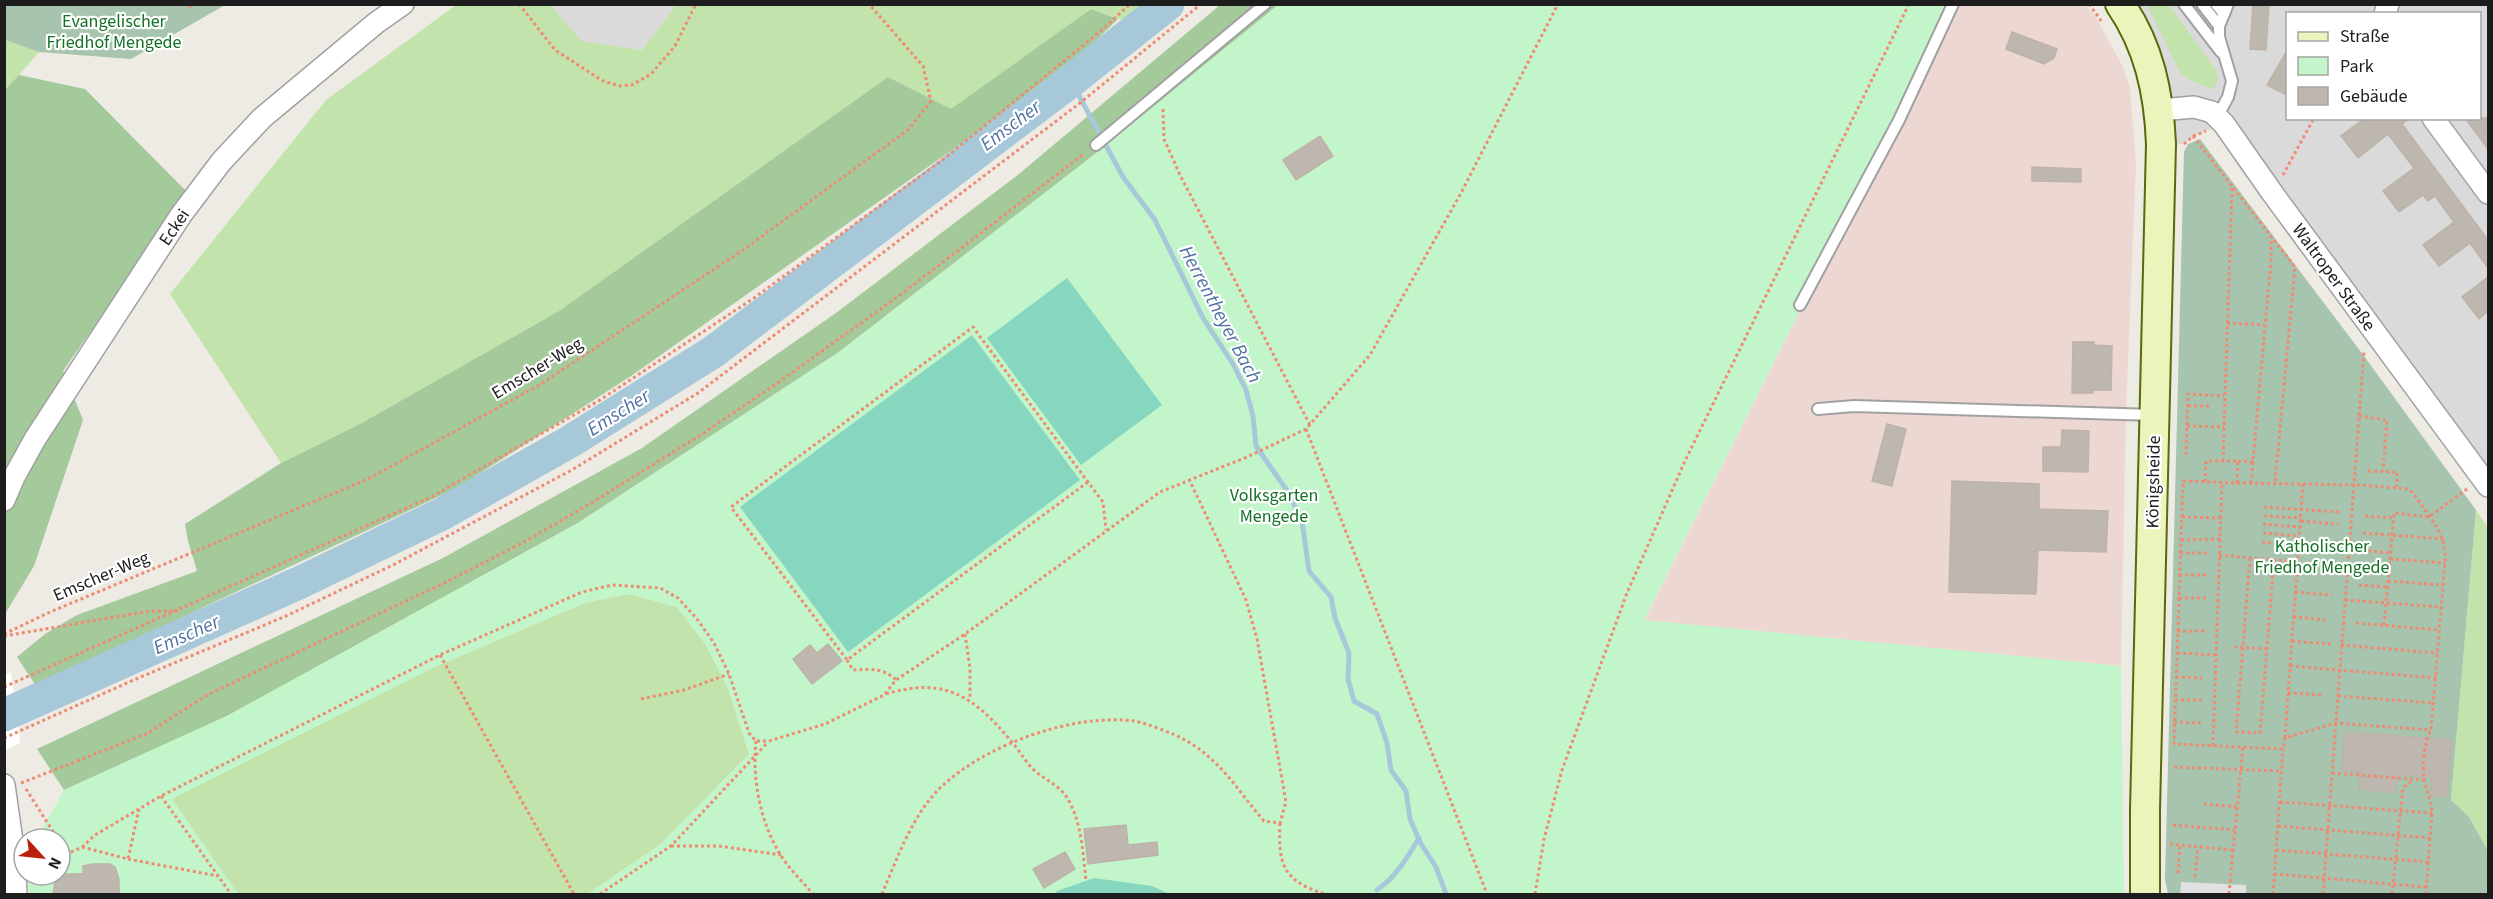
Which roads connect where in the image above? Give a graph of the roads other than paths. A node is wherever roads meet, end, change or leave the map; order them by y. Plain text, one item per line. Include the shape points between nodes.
1 (403, 4) edge
2 (1265, 4) edge
3 (1953, 4) edge
4 (2184, 4) edge
5 (2202, 4) edge
6 (2216, 4) edge
7 (2226, 9) edge
8 (2111, 13) edge
9 (2219, 26) junction
10 (2223, 54) junction
11 (2160, 110) junction
12 (2217, 117) junction
13 (2434, 120) edge
14 (1096, 145) road end
15 (2488, 193) edge
16 (1800, 305) dead end
17 (1818, 409) dead end
18 (2154, 415) junction
19 (2488, 486) edge
20 (4, 500) edge
21 (4, 785) edge
22 (16, 894) edge
23 (2145, 894) edge

1 - 20 street, Eckei via 262,118 221,162 181,214 35,439
2 - 14 lane
3 - 16 lane via 1899,120
4 - 10 lane
5 - 9 lane
6 - 7 lane
7 - 9 lane
8 - 11 main road, Königsheide via 2132,21 2151,71
9 - 10 lane
10 - 12 lane via 2232,81
11 - 12 street via 2194,106
11 - 18 main road, Königsheide
12 - 19 street, Waltroper Straße
13 - 15 street
17 - 18 lane via 1854,406
18 - 23 main road, Königsheide
21 - 22 street

